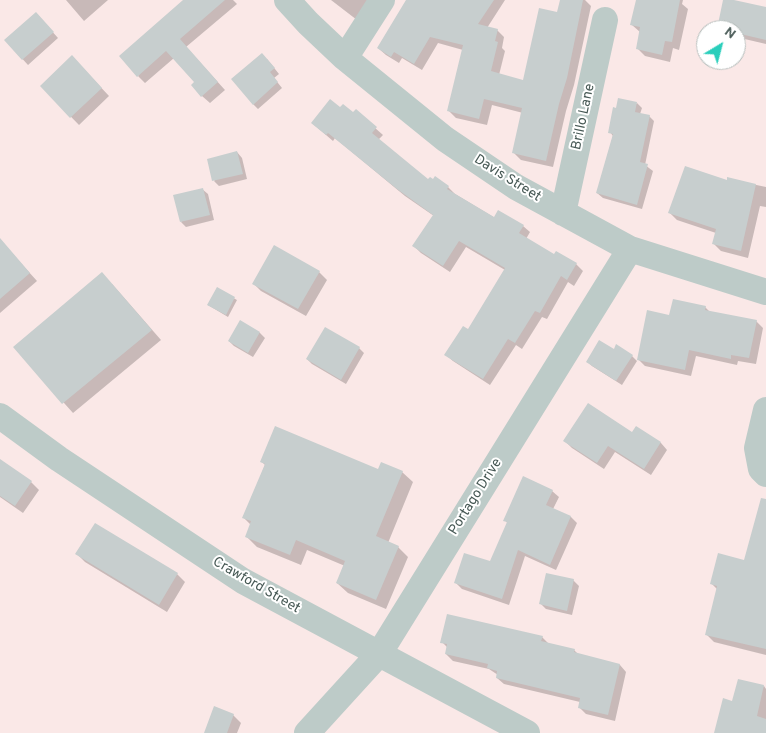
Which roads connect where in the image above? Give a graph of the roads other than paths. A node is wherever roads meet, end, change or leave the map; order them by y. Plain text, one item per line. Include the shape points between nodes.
1 (287, 0) edge
2 (382, 0) edge
3 (605, 20) dead end
4 (345, 58) junction
5 (564, 213) junction
6 (630, 248) junction
7 (766, 292) edge
8 (766, 410) edge
9 (0, 416) edge
10 (766, 474) edge
11 (379, 654) junction
12 (307, 733) edge
13 (527, 733) edge

1 - 4 street, Davis Street
2 - 4 street
3 - 5 street, Brillo Lane
4 - 5 street, Davis Street via 445,139 516,187
5 - 6 street, Davis Street
6 - 7 street, Davis Street
6 - 11 street, Portago Drive
8 - 10 street via 757,448 761,469
9 - 11 street, Crawford Street via 59,460 243,581
11 - 12 street, Portago Drive
11 - 13 street, Crawford Street

